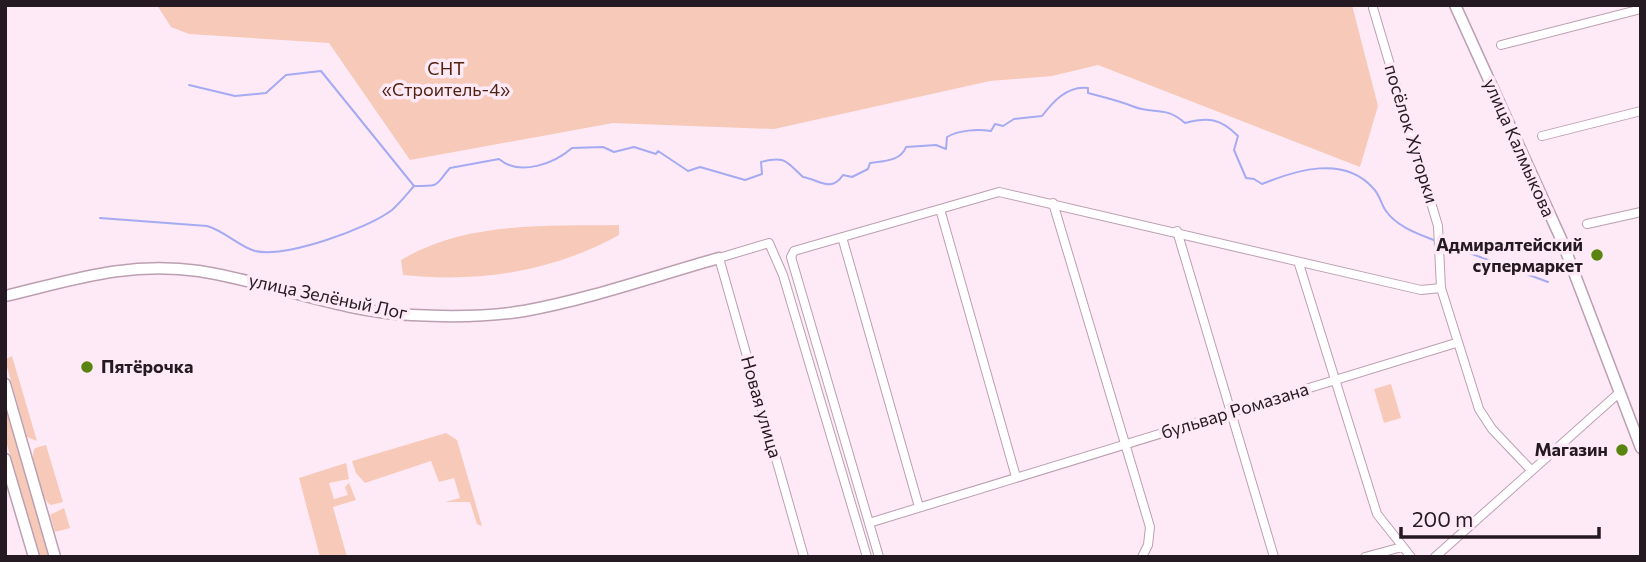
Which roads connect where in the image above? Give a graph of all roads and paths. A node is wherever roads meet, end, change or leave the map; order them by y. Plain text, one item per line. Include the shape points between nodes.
1 (1455, 5) edge
2 (1373, 8) dead end
3 (1641, 9) edge
4 (1501, 45) dead end
5 (1641, 111) edge
6 (1542, 136) dead end
7 (1053, 203) junction
8 (940, 209) junction
9 (1641, 212) edge
10 (1587, 224) dead end
11 (1177, 231) junction
12 (842, 237) junction
13 (719, 258) junction
14 (1299, 264) junction
15 (1441, 288) junction
16 (6, 296) edge
17 (1457, 343) junction
18 (1334, 380) junction
19 (5, 384) edge
20 (1620, 392) junction
21 (1233, 410) junction
22 (1126, 445) junction
23 (1641, 448) edge
24 (5, 459) edge
25 (1531, 470) junction
26 (1016, 477) junction
27 (919, 506) junction
28 (869, 523) junction
29 (1402, 547) junction
30 (34, 557) edge
31 (55, 557) edge
32 (804, 557) edge
33 (867, 557) edge
34 (878, 557) edge
35 (1142, 557) edge
36 (1274, 557) edge
37 (1365, 557) edge
38 (1411, 557) edge
39 (1435, 557) edge

1 - 20 street, улица Калмыкова via 1562,241
2 - 15 street, посёлок Хуторки via 1438,226
3 - 4 street
5 - 6 street
7 - 8 street via 999,192
7 - 11 street
7 - 22 street
8 - 12 street
8 - 26 street
9 - 10 street
11 - 14 street
11 - 21 street
12 - 27 street
12 - 28 street via 794,251 790,257
13 - 16 street, улица Зелёный Лог via 524,311 477,316 377,311 235,278 170,269 85,275
13 - 32 street, Новая улица
13 - 33 street, улица Зелёный Лог via 769,243 783,275
14 - 15 street via 1421,290
14 - 18 street
15 - 17 street, посёлок Хуторки
17 - 18 street, бульвар Ромазана
17 - 25 street via 1479,409
18 - 21 street, бульвар Ромазана
18 - 29 street via 1377,514
19 - 31 street
20 - 23 street, улица Калмыкова
20 - 25 street
21 - 22 street, бульвар Ромазана
21 - 36 street
22 - 26 street, бульвар Ромазана
22 - 35 street via 1150,527
24 - 30 street
25 - 39 street
26 - 27 street, бульвар Ромазана
27 - 28 street, бульвар Ромазана
28 - 34 street
29 - 37 street
29 - 38 street

